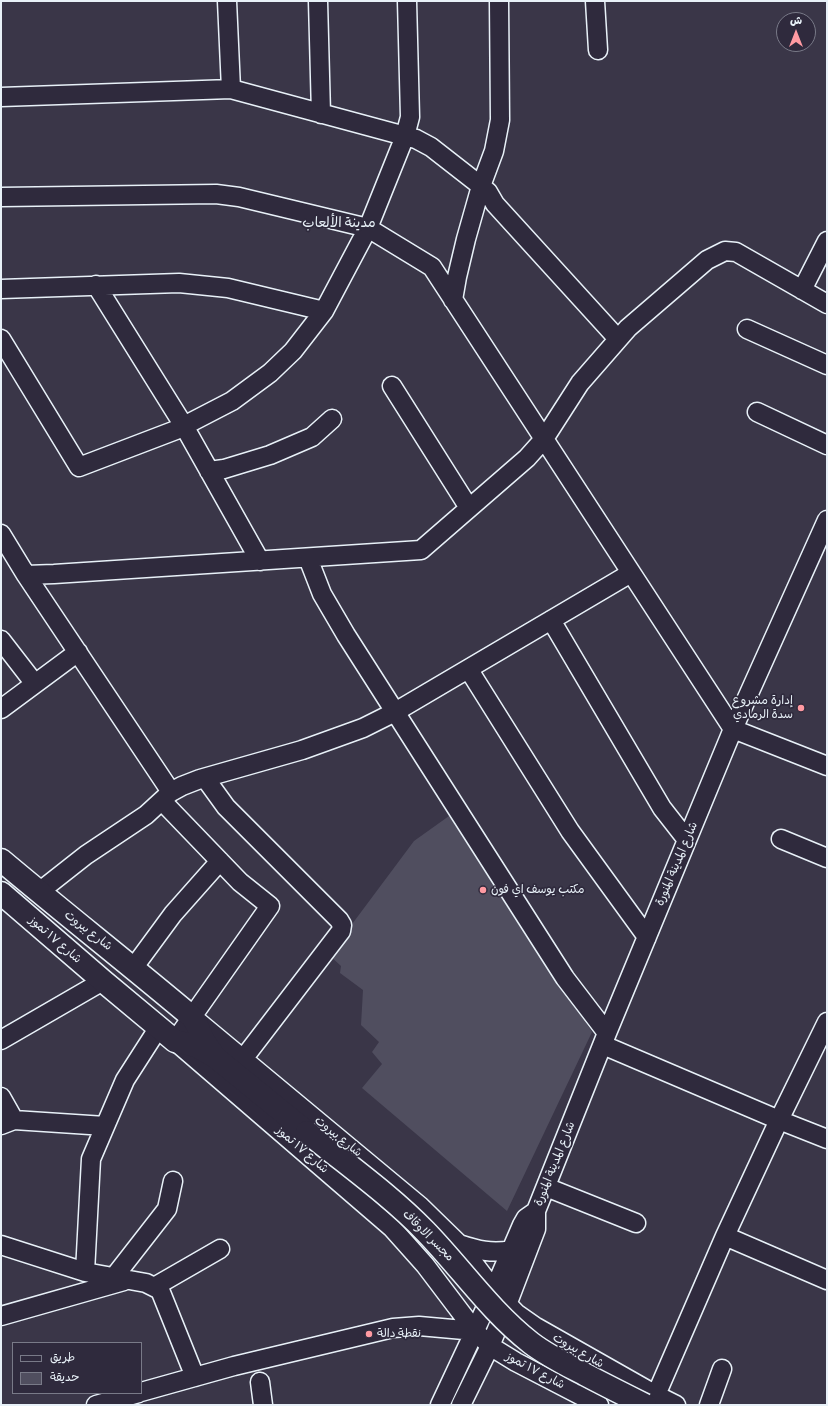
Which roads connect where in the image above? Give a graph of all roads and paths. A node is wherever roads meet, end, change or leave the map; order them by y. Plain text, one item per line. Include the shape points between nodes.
1 (227, 1) edge
2 (318, 1) edge
3 (407, 1) edge
4 (499, 1) edge
5 (595, 1) edge
6 (598, 50) dead end
7 (231, 89) junction
8 (1, 96) edge
9 (321, 114) junction
10 (405, 136) junction
11 (481, 186) junction
12 (1, 197) edge
13 (368, 228) junction
14 (827, 241) edge
15 (96, 285) junction
16 (1, 289) edge
17 (802, 290) junction
18 (453, 300) junction
19 (827, 304) edge
20 (324, 311) junction
21 (747, 329) dead end
22 (1, 339) edge
23 (618, 339) junction
24 (827, 365) edge
25 (392, 386) dead end
26 (757, 412) dead end
27 (332, 419) dead end
28 (184, 426) junction
29 (544, 439) junction
30 (827, 445) edge
31 (209, 471) junction
32 (469, 508) junction
33 (827, 520) edge
34 (1, 534) edge
35 (308, 558) junction
36 (8, 560) edge
37 (260, 561) junction
38 (632, 572) junction
39 (26, 575) junction
40 (551, 620) junction
41 (1, 640) edge
42 (78, 652) junction
43 (468, 670) junction
44 (35, 684) junction
45 (1, 709) edge
46 (395, 712) junction
47 (733, 729) junction
48 (827, 766) edge
49 (205, 778) junction
50 (166, 796) junction
51 (781, 839) dead end
52 (687, 840) junction
53 (827, 858) edge
54 (1, 860) edge
55 (220, 861) junction
56 (39, 892) junction
57 (1, 893) edge
58 (646, 937) junction
59 (134, 968) junction
60 (102, 981) junction
61 (192, 1017) junction
62 (827, 1022) edge
63 (167, 1034) junction
64 (605, 1039) junction
65 (1, 1040) edge
66 (214, 1057) junction
67 (243, 1059) junction
68 (1, 1097) edge
69 (779, 1120) junction
70 (8, 1123) edge
71 (105, 1126) junction
72 (827, 1139) edge
73 (173, 1182) dead end
74 (546, 1187) junction
75 (536, 1211) junction
76 (636, 1223) dead end
77 (724, 1236) junction
78 (459, 1244) junction
79 (1, 1245) edge
80 (220, 1249) dead end
81 (511, 1250) junction
82 (86, 1272) junction
83 (121, 1278) junction
84 (827, 1280) edge
85 (154, 1287) junction
86 (494, 1290) junction
87 (507, 1305) junction
88 (1, 1316) edge
89 (475, 1331) junction
90 (490, 1346) junction
91 (722, 1369) dead end
92 (195, 1377) junction
93 (260, 1382) dead end
94 (142, 1392) edge
95 (136, 1394) edge
96 (650, 1400) edge
97 (96, 1405) edge
98 (263, 1405) edge
99 (440, 1405) edge
100 (461, 1405) edge
101 (599, 1405) edge
102 (676, 1405) edge
103 (709, 1405) edge

1 - 7 street
2 - 9 street
3 - 10 street via 410,117
4 - 11 street via 500,120 494,151
5 - 6 street
7 - 8 street
7 - 9 street
9 - 10 street
10 - 11 street via 431,147
10 - 13 street
11 - 18 street
11 - 23 street
12 - 13 street via 216,194 239,197
13 - 18 street via 432,267
13 - 20 street
14 - 17 street
15 - 16 street
15 - 20 street via 179,283 228,288
15 - 28 street
17 - 19 street
17 - 23 street via 736,252 725,251 707,260
18 - 29 street
20 - 28 street via 293,350 270,373 232,401
21 - 24 street
22 - 28 street via 79,467
23 - 29 street via 580,383
25 - 32 street
26 - 30 street
27 - 31 street via 312,437 270,456
28 - 31 street
29 - 32 street via 527,458
29 - 38 street
31 - 37 street
32 - 35 street via 421,550
33 - 47 street, شارع المدينة المنورة
34 - 36 street
35 - 37 street
35 - 46 street via 322,594
36 - 39 street
37 - 39 street
38 - 40 street
38 - 47 street
39 - 42 street
40 - 43 street
40 - 52 street via 662,808
41 - 44 street
42 - 44 street
42 - 50 street
43 - 46 street
43 - 58 street via 570,831
44 - 45 street
46 - 49 street via 363,728 302,750
46 - 64 street
47 - 48 street
47 - 52 street, شارع المدينة المنورة
49 - 50 street via 182,786
49 - 67 street via 226,807 339,920 342,926 341,931
50 - 55 street
50 - 56 street via 146,815 86,855
51 - 53 street
52 - 58 street, شارع المدينة المنورة
54 - 56 main road, شارع بيروت
55 - 59 street via 173,914
55 - 61 street via 240,882 270,906
56 - 59 main road, شارع بيروت
57 - 60 main road, شارع ١٧ تموز
58 - 64 street, شارع المدينة المنورة
59 - 61 main road, شارع بيروت
60 - 63 main road, شارع ١٧ تموز
60 - 65 street
61 - 63 street
61 - 66 main road, مجسر الاوقاف
61 - 67 street, شارع بيروت
62 - 69 street
63 - 66 main road, مجسر الاوقاف
63 - 71 street via 125,1080
63 - 89 street, شارع ١٧ تموز via 392,1228 425,1265
64 - 69 street
64 - 74 street, شارع المدينة المنورة
66 - 96 main road, مجسر الاوقاف, bridge via 423,1229 494,1309 538,1348 562,1363
67 - 78 street, شارع بيروت via 420,1206
68 - 70 street
69 - 72 street
69 - 77 street
70 - 71 street
71 - 82 street via 91,1159
73 - 83 street via 167,1209
74 - 75 street, شارع المدينة المنورة
74 - 76 street
75 - 81 street via 526,1218
75 - 87 street via 536,1229
77 - 84 street
77 - 96 street
78 - 81 street via 486,1252
78 - 86 street, شارع بيروت
79 - 82 street
80 - 85 street
81 - 86 street
82 - 83 street
83 - 85 street
83 - 88 street
85 - 92 street via 160,1290
86 - 87 street, شارع بيروت
86 - 89 street
87 - 90 street
87 - 96 street, شارع بيروت via 536,1327
89 - 90 street, شارع ١٧ تموز
89 - 92 street via 419,1326 393,1328
89 - 99 street
90 - 100 street
90 - 101 street, شارع ١٧ تموز
91 - 103 street
92 - 94 street
93 - 98 street
95 - 97 street
96 - 102 street, شارع بيروت

